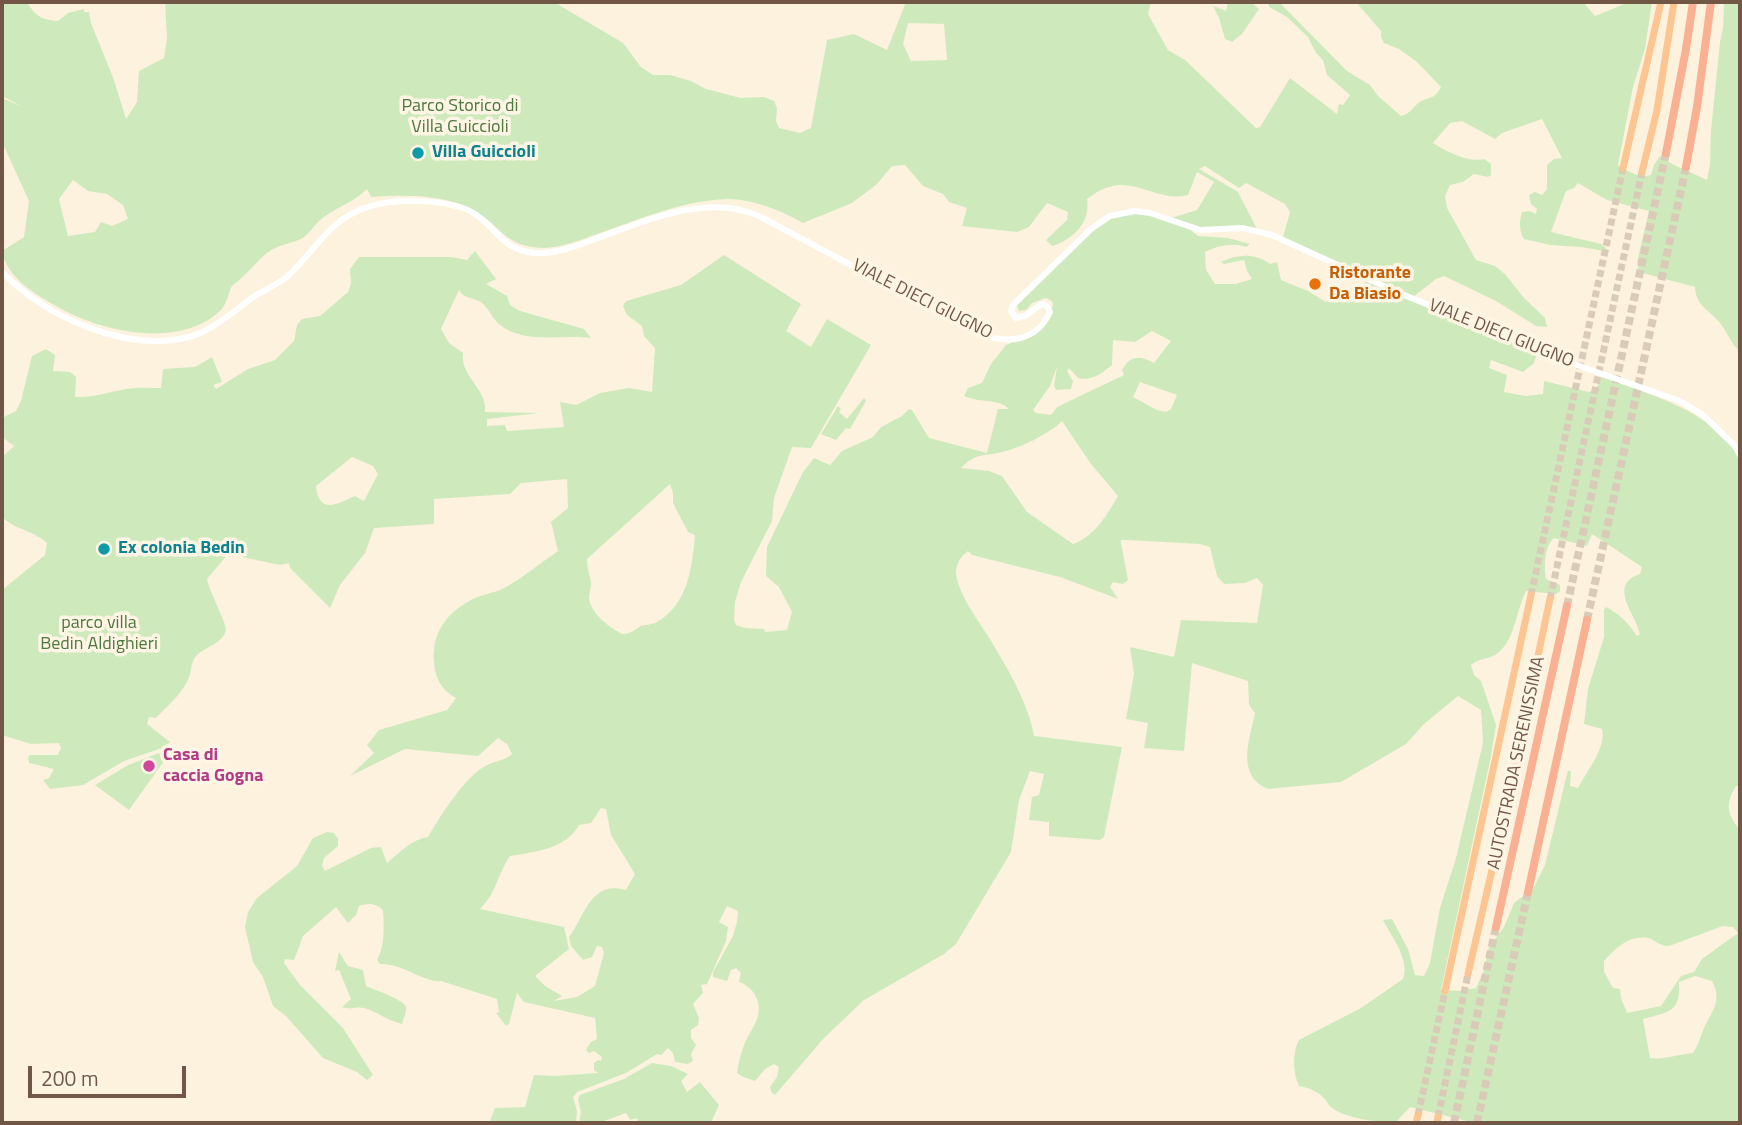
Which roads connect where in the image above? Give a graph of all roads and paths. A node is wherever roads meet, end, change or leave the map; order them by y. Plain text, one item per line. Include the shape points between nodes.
1 (1661, 2) edge
2 (1674, 2) edge
3 (1693, 2) edge
4 (1711, 2) edge
5 (1666, 153) tunnel mouth
6 (1686, 167) tunnel mouth
7 (1623, 168) tunnel mouth
8 (1642, 172) tunnel mouth
9 (2, 272) edge
10 (1740, 455) edge
11 (1531, 595) tunnel mouth
12 (1550, 599) tunnel mouth
13 (1567, 606) tunnel mouth
14 (1587, 620) tunnel mouth
15 (1528, 892) tunnel mouth
16 (1496, 927) tunnel mouth
17 (1468, 974) tunnel mouth
18 (1445, 991) tunnel mouth

1 - 7 highway
2 - 8 highway
3 - 5 highway
4 - 6 highway
9 - 10 main road, VIALE DIECI GIUGNO via 66,319 111,334 154,341 203,332 287,276 329,229 372,205 402,201 442,204 473,213 502,242 536,253 574,247 661,216 724,206 744,209 971,329 1011,341 1030,334 1050,312 1042,304 1019,319 1012,314 1013,305 1091,229 1110,216 1135,211 1199,230 1242,228 1272,235 1399,293 1680,401 1703,415
11 - 18 highway
12 - 17 highway
13 - 16 highway, AUTOSTRADA SERENISSIMA
14 - 15 highway, AUTOSTRADA SERENISSIMA

